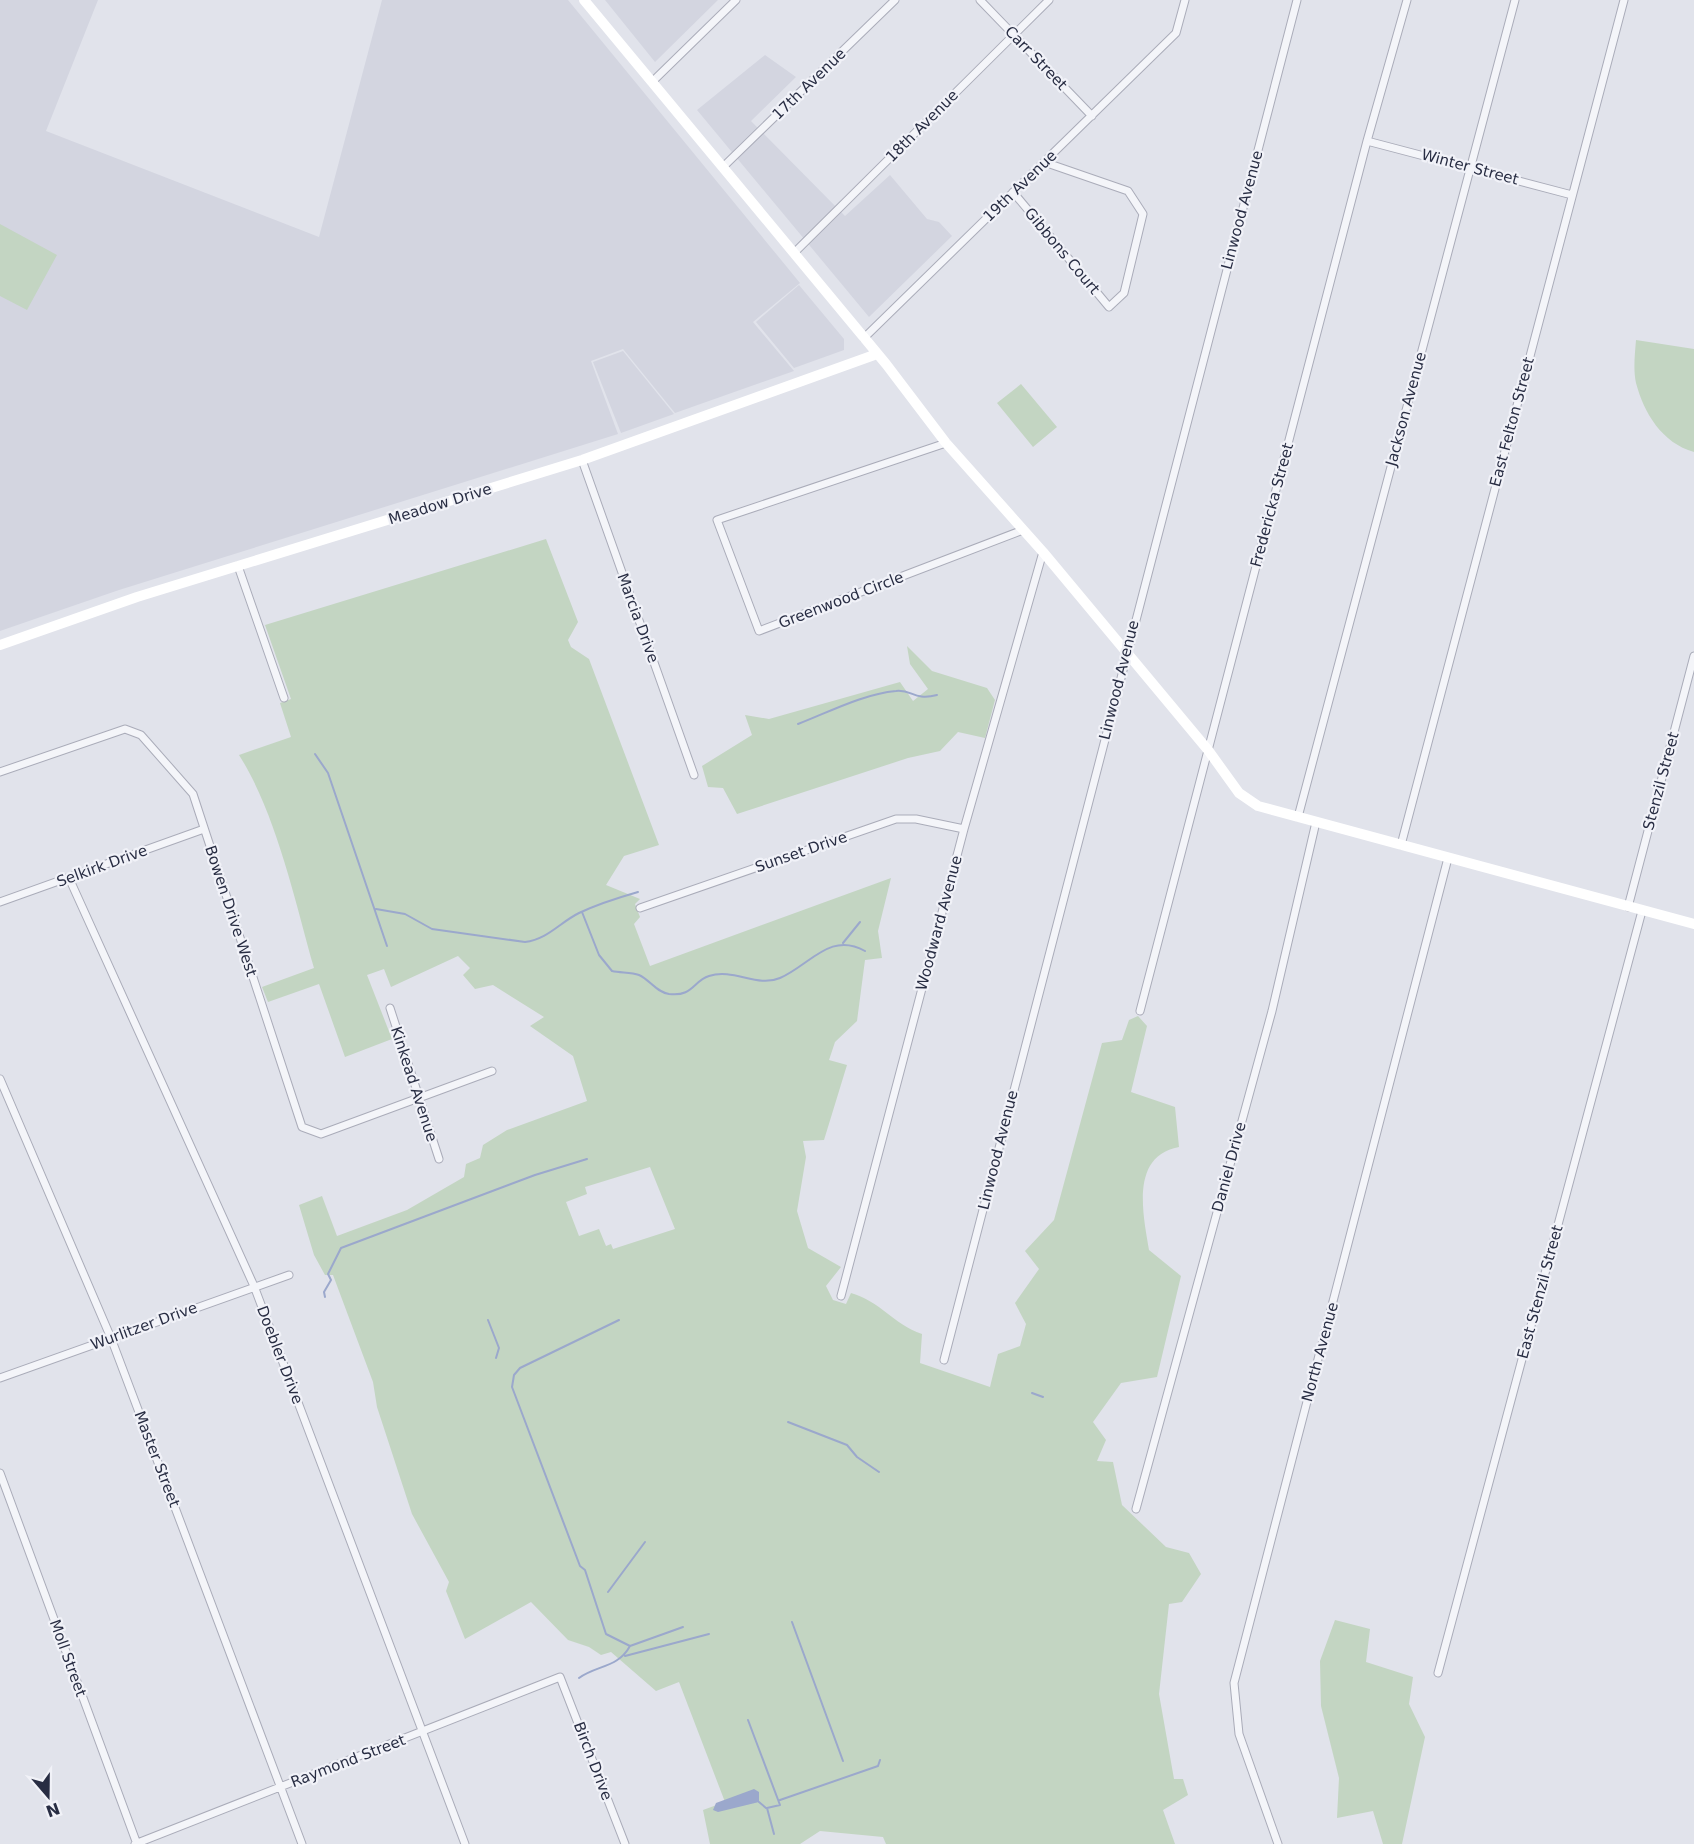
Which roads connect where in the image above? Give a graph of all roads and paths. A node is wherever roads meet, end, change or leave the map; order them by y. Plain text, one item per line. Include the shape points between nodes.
1 (584, 0) edge
2 (736, 0) edge
3 (895, 0) edge
4 (980, 0) edge
5 (1049, 0) edge
6 (1185, 0) edge
7 (1297, 0) edge
8 (1407, 0) edge
9 (1515, 0) edge
10 (1624, 0) edge
11 (1013, 35) junction
12 (652, 82) junction
13 (1092, 116) junction
14 (1367, 141) junction
15 (1044, 162) junction
16 (1471, 166) junction
17 (723, 167) junction
18 (1013, 192) junction
19 (1572, 195) junction
20 (794, 253) junction
21 (864, 338) junction
22 (877, 354) junction
23 (946, 443) junction
24 (582, 460) junction
25 (1023, 530) junction
26 (1043, 552) junction
27 (238, 566) junction
28 (0, 645) edge
29 (1126, 654) junction
30 (1694, 656) edge
31 (284, 698) dead end
32 (1208, 750) junction
33 (0, 772) edge
34 (694, 775) dead end
35 (1298, 817) junction
36 (1316, 822) junction
37 (204, 829) junction
38 (964, 829) junction
39 (1401, 845) junction
40 (1448, 858) junction
41 (69, 878) junction
42 (0, 902) edge
43 (1628, 907) junction
44 (640, 908) dead end
45 (1642, 910) junction
46 (1694, 924) edge
47 (390, 1008) dead end
48 (1140, 1011) dead end
49 (492, 1071) dead end
50 (0, 1079) edge
51 (418, 1098) junction
52 (439, 1160) dead end
53 (289, 1275) dead end
54 (254, 1286) junction
55 (841, 1296) dead end
56 (111, 1338) junction
57 (944, 1360) dead end
58 (0, 1378) edge
59 (0, 1473) edge
60 (1136, 1509) dead end
61 (1438, 1673) dead end
62 (560, 1677) joint
63 (422, 1732) junction
64 (280, 1787) junction
65 (136, 1844) edge
66 (302, 1844) edge
67 (465, 1844) edge
68 (625, 1844) edge
69 (1278, 1844) edge

1 - 12 street
2 - 12 street
3 - 17 street, 17th Avenue
4 - 11 street, Carr Street
5 - 11 street, 18th Avenue
6 - 13 street, 19th Avenue via 1176,33
7 - 29 street, Linwood Avenue
8 - 14 street, Fredericka Street
9 - 16 street, Jackson Avenue
10 - 19 street, East Felton Street
11 - 13 street, Carr Street
11 - 20 street, 18th Avenue
12 - 17 street
13 - 15 street, 19th Avenue
14 - 16 street, Winter Street
14 - 32 street, Fredericka Street
15 - 18 street, 19th Avenue
15 - 18 street, Gibbons Court via 1128,190 1143,214 1124,293 1108,307
16 - 19 street, Winter Street
16 - 35 street, Jackson Avenue
17 - 20 street
18 - 21 street, 19th Avenue
19 - 39 street, East Felton Street
20 - 21 street
21 - 22 street
22 - 23 street
22 - 24 street, Meadow Drive
23 - 25 street
23 - 25 street, Greenwood Circle via 717,520 759,631
24 - 27 street, Meadow Drive
24 - 34 street, Marcia Drive
25 - 26 street
26 - 29 street
26 - 38 street, Woodward Avenue
27 - 28 street, Meadow Drive
27 - 31 street
29 - 32 street
29 - 57 street, Linwood Avenue
30 - 43 street, Stenzil Street
32 - 35 street via 1239,793 1258,806
32 - 48 street, Fredericka Street
33 - 37 street, Bowen Drive West via 125,729 141,735 193,794
35 - 36 street
36 - 39 street
36 - 60 street, Daniel Drive via 1272,1011
37 - 41 street, Selkirk Drive
37 - 51 street, Bowen Drive West via 302,1127 321,1134
38 - 44 street, Sunset Drive via 896,819
38 - 55 street, Woodward Avenue
39 - 40 street
40 - 43 street
40 - 69 street, North Avenue via 1234,1683 1239,1734
41 - 42 street, Selkirk Drive
41 - 54 street, Doebler Drive
43 - 45 street
45 - 46 street
45 - 61 street, East Stenzil Street
47 - 51 street, Kinkead Avenue
49 - 51 street
50 - 56 street, Master Street
51 - 52 street, Kinkead Avenue
53 - 54 street, Wurlitzer Drive
54 - 56 street, Wurlitzer Drive
54 - 63 street, Doebler Drive
56 - 58 street, Wurlitzer Drive
56 - 64 street, Master Street
59 - 65 street, Moll Street
62 - 63 street, Raymond Street
62 - 68 street, Birch Drive
63 - 64 street, Raymond Street
63 - 67 street, Doebler Drive
64 - 65 street, Raymond Street
64 - 66 street, Master Street

